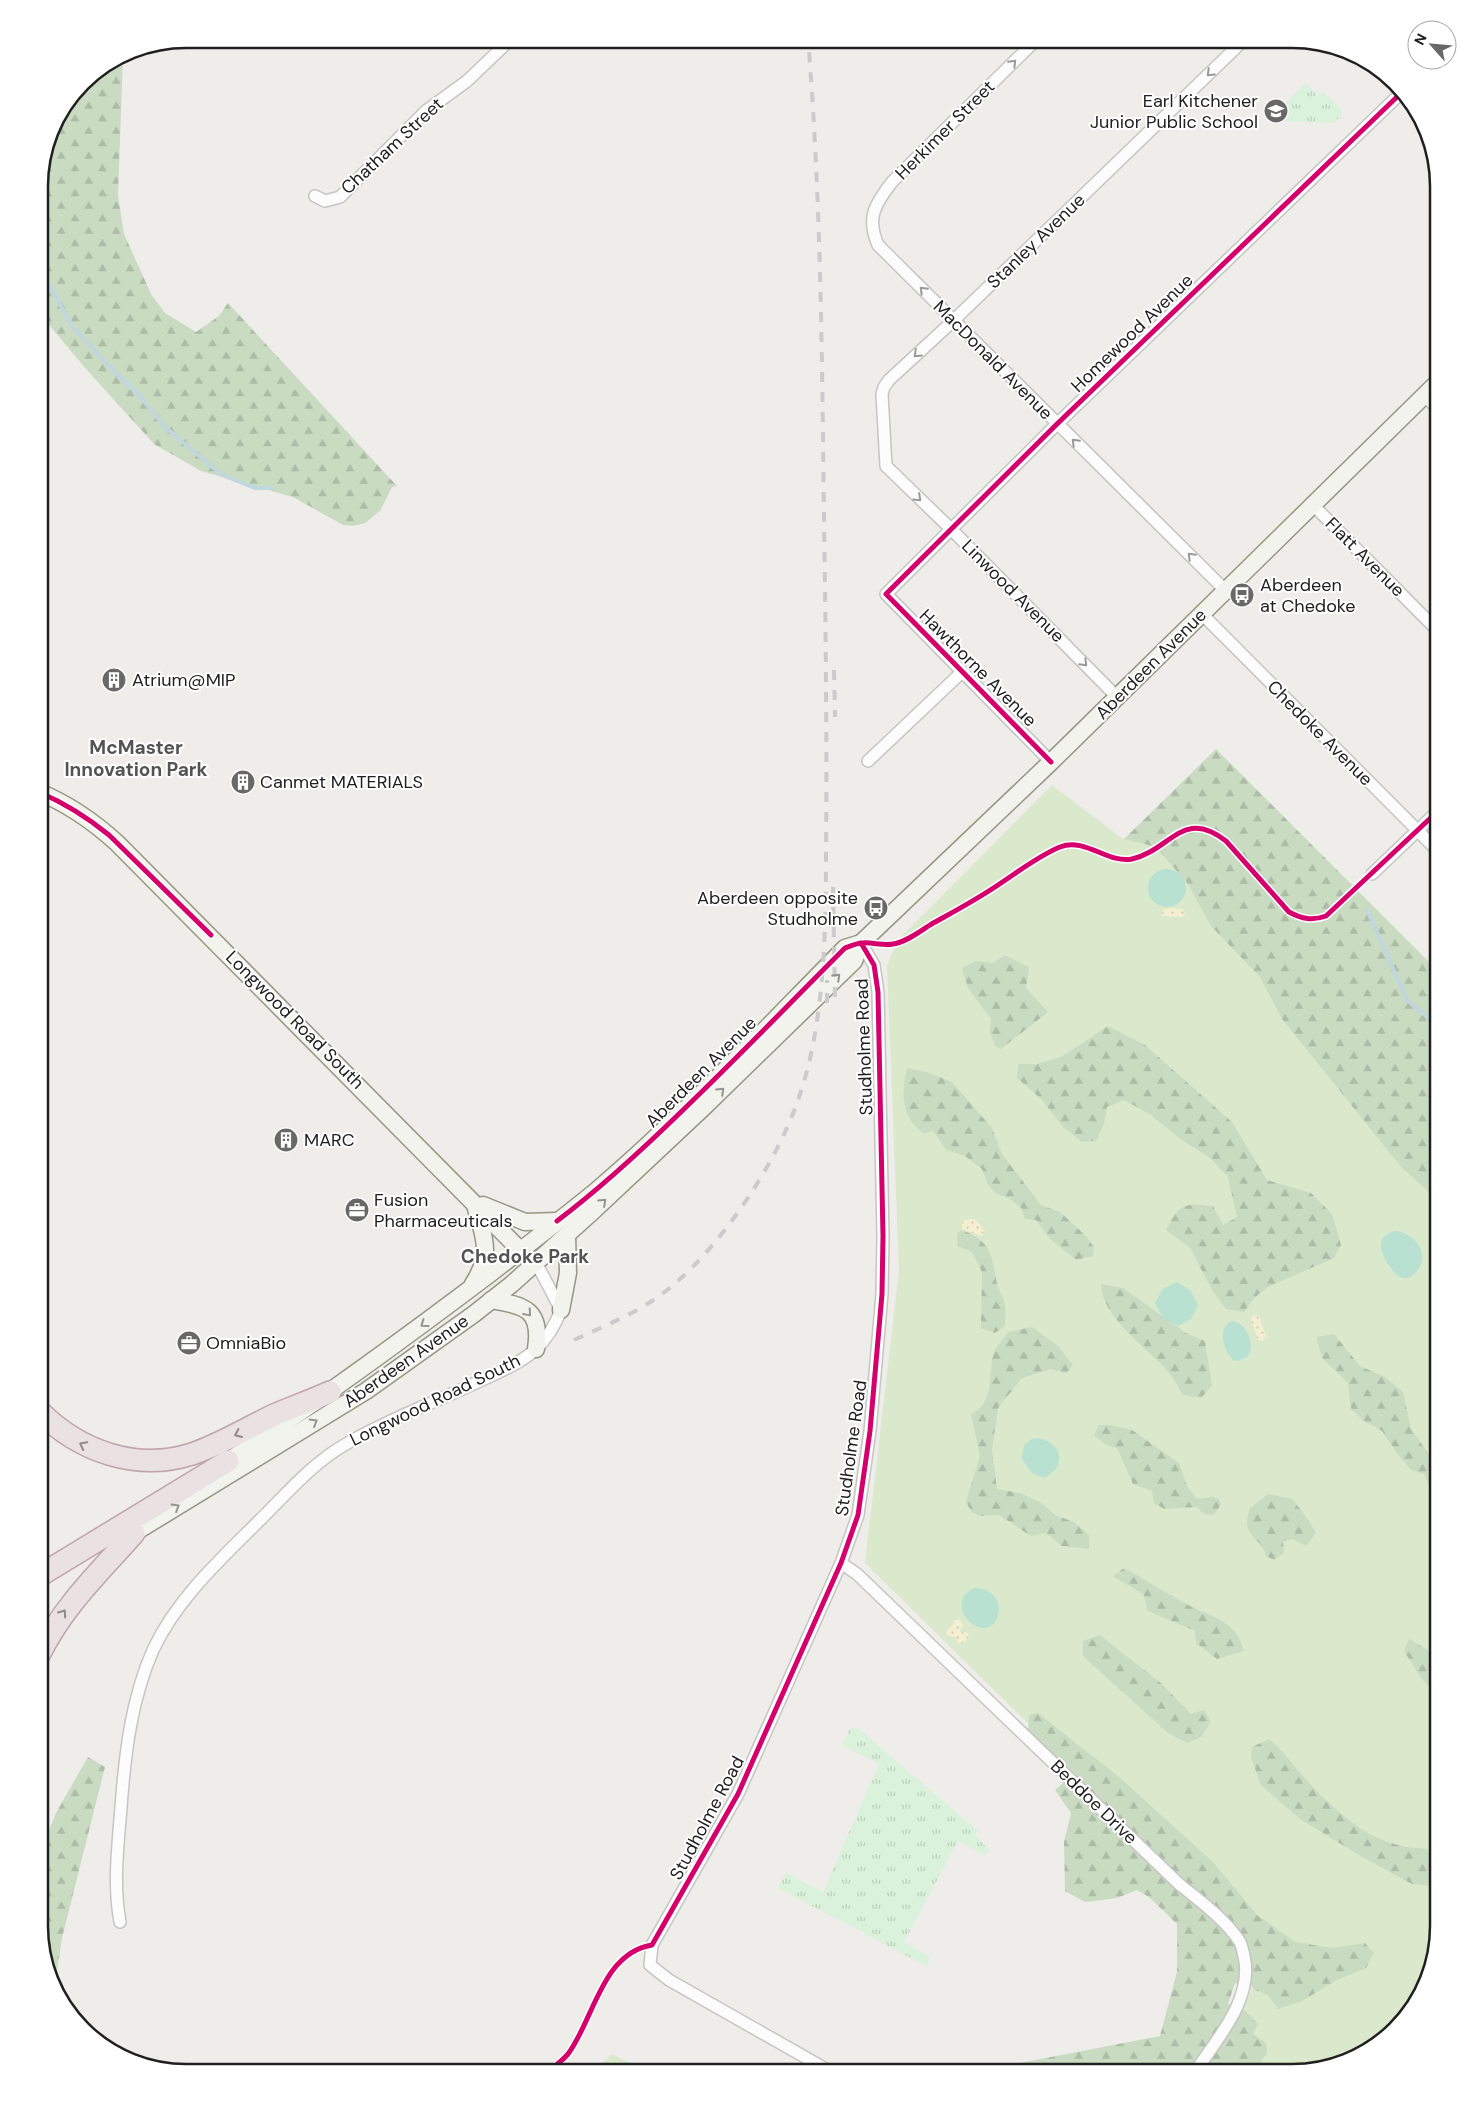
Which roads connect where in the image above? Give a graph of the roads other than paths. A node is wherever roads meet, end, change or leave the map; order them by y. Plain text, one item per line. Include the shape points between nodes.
1 (502, 48) edge
2 (1028, 48) edge
3 (1236, 48) edge
4 (1397, 97) edge
5 (314, 196) dead end
6 (872, 231) joint
7 (953, 321) junction
8 (1430, 391) edge
9 (1425, 396) junction
10 (1430, 401) edge
11 (1058, 424) junction
12 (886, 466) joint
13 (1313, 505) junction
14 (951, 529) junction
15 (1225, 590) junction
16 (886, 594) joint
17 (1202, 614) junction
18 (1430, 623) edge
19 (962, 672) junction
20 (1117, 697) junction
21 (868, 761) dead end
22 (1051, 762) junction
23 (48, 796) edge
24 (1430, 819) edge
25 (1418, 830) junction
26 (1430, 842) edge
27 (1372, 874) dead end
28 (861, 943) junction
29 (474, 1201) junction
30 (557, 1221) junction
31 (567, 1235) junction
32 (520, 1250) junction
33 (534, 1264) junction
34 (463, 1295) junction
35 (491, 1300) junction
36 (561, 1310) junction
37 (536, 1350) junction
38 (330, 1392) junction
39 (47, 1419) edge
40 (228, 1460) joint
41 (134, 1533) junction
42 (841, 1563) junction
43 (47, 1571) edge
44 (47, 1586) edge
45 (47, 1641) edge
46 (120, 1922) dead end
47 (816, 2064) edge
48 (1200, 2064) edge

1 - 5 street, Chatham Street via 468,81 426,111 340,197 325,201
6 -> 2 street, Herkimer Street via 877,200 892,182
3 -> 7 street, Stanley Avenue
4 - 11 street, Homewood Avenue
7 -> 6 street, MacDonald Avenue via 878,245
7 - 11 street, MacDonald Avenue
7 -> 12 street, Stanley Avenue via 884,387
8 - 9 main road, Aberdeen Avenue
9 - 10 street
9 - 13 main road, Aberdeen Avenue
11 - 14 street, Homewood Avenue
15 -> 11 street, MacDonald Avenue
12 -> 14 street, Linwood Avenue
13 - 15 main road, Aberdeen Avenue
13 - 18 street, Flatt Avenue
14 - 16 street, Homewood Avenue
14 -> 20 street, Linwood Avenue
15 - 17 main road, Aberdeen Avenue
16 - 19 street, Hawthorne Avenue
17 - 20 main road, Aberdeen Avenue
17 - 25 street, Chedoke Avenue
19 - 21 street
19 - 22 street, Hawthorne Avenue
20 - 22 main road, Aberdeen Avenue
22 - 28 main road, Aberdeen Avenue
23 - 29 main road, Longwood Road South via 94,822 117,843
24 - 25 street
25 - 26 street, Chedoke Avenue
25 - 27 street
28 - 30 main road, Aberdeen Avenue via 844,948 644,1148
31 -> 28 main road, Aberdeen Avenue via 854,961
28 - 42 street, Studholme Road via 874,965 878,992 882,1294 870,1431 858,1515
29 - 30 main road via 525,1222
29 - 32 main road, Longwood Road South
29 - 34 main road via 486,1248 482,1267
30 - 32 main road, Aberdeen Avenue
31 - 33 main road, Aberdeen Avenue
31 - 36 main road via 568,1273
32 - 33 main road, Longwood Road South
32 - 34 main road, Aberdeen Avenue
33 - 35 main road, Aberdeen Avenue
33 - 36 street, Longwood Road South
34 -> 38 main road, Aberdeen Avenue
35 -> 37 main road via 516,1303 529,1312 538,1333
41 -> 35 main road, Aberdeen Avenue via 366,1391
36 - 37 street, Longwood Road South via 549,1334
37 - 46 street, Longwood Road South via 489,1377 368,1432 331,1453 232,1547 183,1603 162,1634 145,1671 127,1741 116,1873
38 -> 39 highway via 207,1448 152,1460 128,1459 91,1449
38 - 40 main road, Aberdeen Avenue
40 - 43 highway
41 - 44 highway
45 -> 41 highway via 78,1593
42 - 47 street, Studholme Road via 738,1794 652,1945 650,1965 669,1980
42 - 48 street, Beddoe Drive via 857,1574 1241,1943 1247,1968 1244,1988 1234,2012

